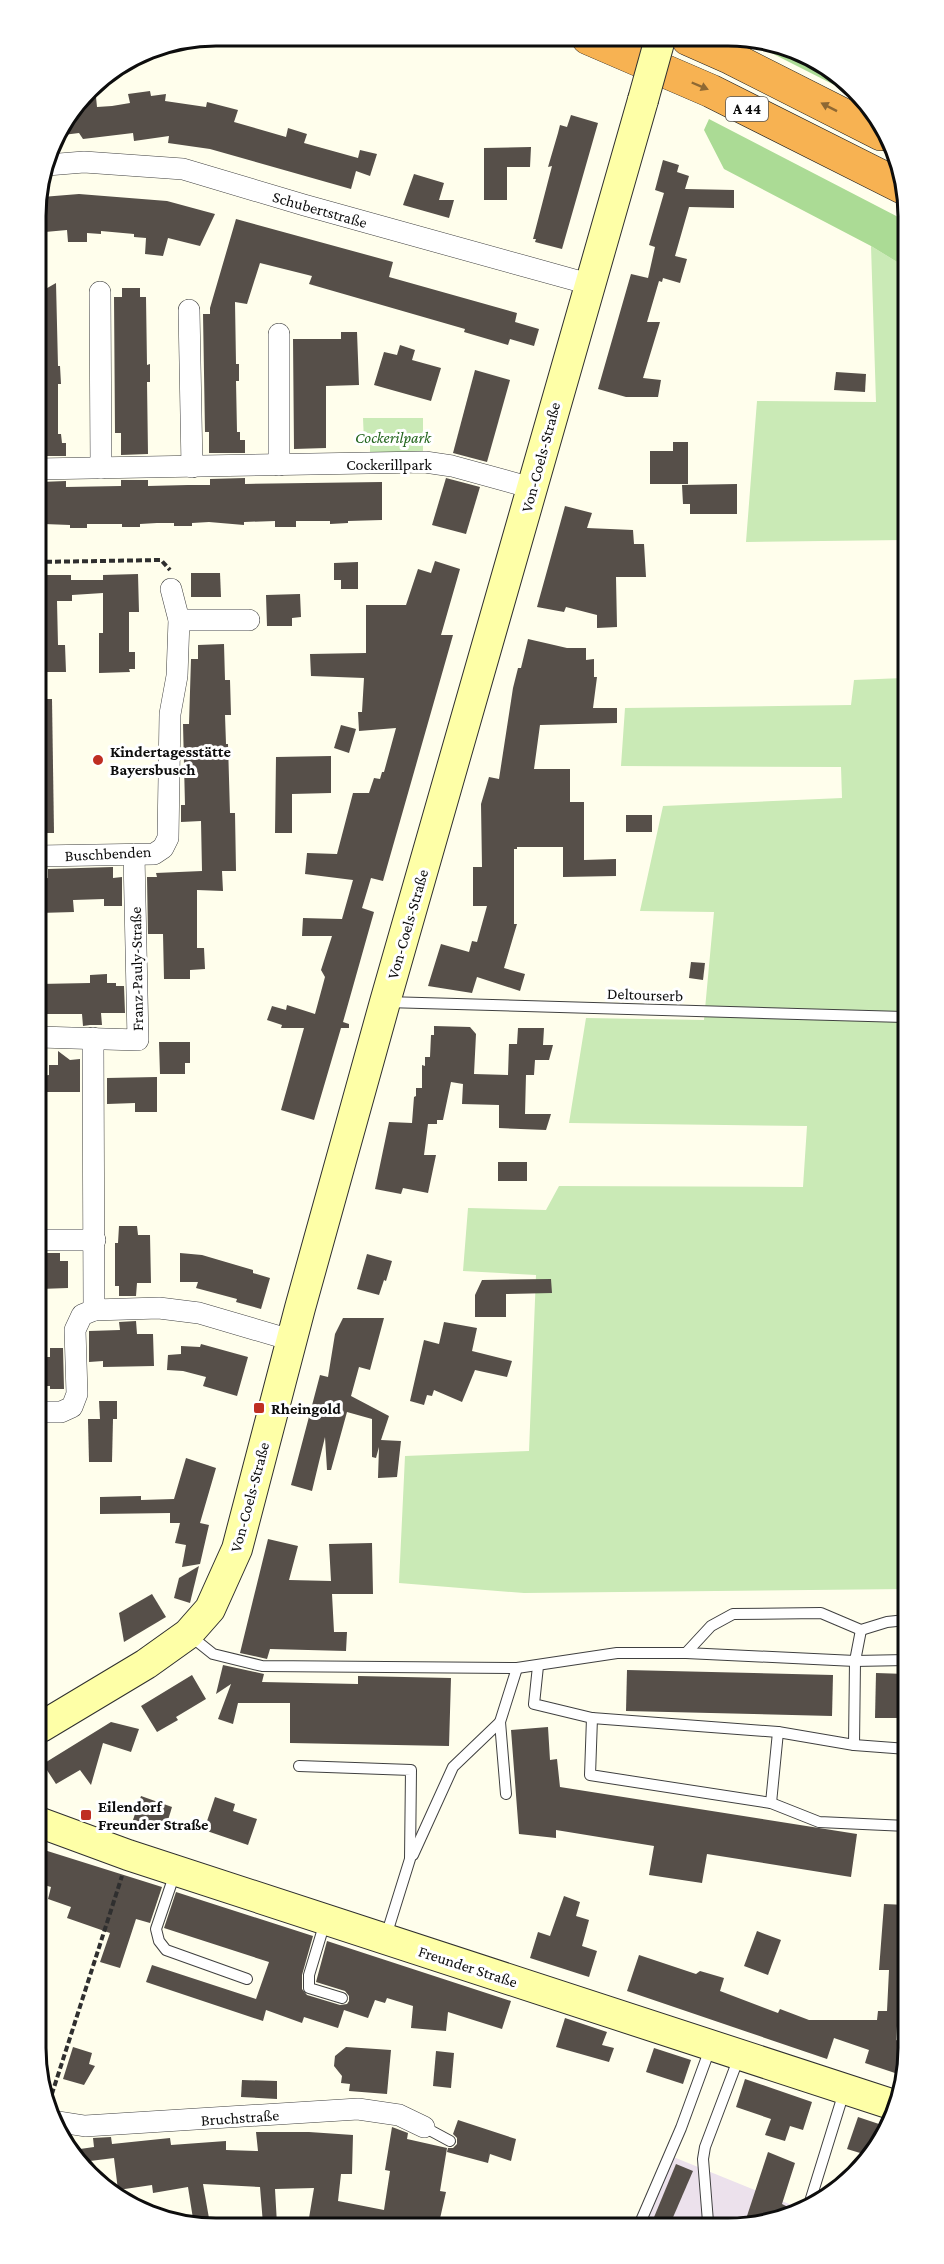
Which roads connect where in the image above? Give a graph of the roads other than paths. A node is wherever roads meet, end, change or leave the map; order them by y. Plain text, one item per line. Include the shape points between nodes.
1 (609, 47) edge
2 (658, 47) edge
3 (706, 47) edge
4 (874, 130) edge
5 (55, 164) edge
6 (894, 183) edge
7 (589, 284) junction
8 (100, 292) dead end
9 (189, 310) dead end
10 (279, 334) dead end
11 (279, 465) junction
12 (192, 467) junction
13 (101, 468) junction
14 (47, 469) edge
15 (532, 488) junction
16 (171, 589) road end
17 (179, 620) junction
18 (249, 620) dead end
19 (134, 855) junction
20 (47, 856) edge
21 (384, 1002) junction
22 (898, 1017) edge
23 (47, 1037) edge
24 (93, 1038) junction
25 (47, 1240) edge
26 (95, 1240) junction
27 (94, 1310) junction
28 (291, 1340) junction
29 (47, 1412) edge
30 (897, 1621) edge
31 (861, 1630) junction
32 (188, 1634) junction
33 (686, 1653) junction
34 (897, 1660) edge
35 (855, 1661) junction
36 (538, 1666) junction
37 (517, 1668) junction
38 (592, 1718) junction
39 (500, 1722) junction
40 (47, 1723) edge
41 (778, 1732) junction
42 (854, 1745) junction
43 (897, 1748) edge
44 (299, 1766) dead end
45 (506, 1794) dead end
46 (771, 1803) junction
47 (47, 1825) edge
48 (897, 1826) edge
49 (410, 1859) junction
50 (176, 1870) junction
51 (326, 1919) junction
52 (385, 1938) junction
53 (247, 1979) dead end
54 (342, 1998) dead end
55 (711, 2045) junction
56 (740, 2054) junction
57 (845, 2089) junction
58 (888, 2103) edge
59 (64, 2123) edge
60 (424, 2127) joint
61 (450, 2140) dead end
62 (812, 2195) edge
63 (642, 2218) edge
64 (708, 2218) edge

1 -> 6 highway, A 44 via 711,91
2 - 7 main road, Von-Coels-Straße, bridge
4 -> 3 highway, A 44
5 - 7 street, Schubertstraße via 84,162 183,169
7 - 15 main road, Von-Coels-Straße
8 - 13 street
9 - 12 street
10 - 11 street
11 - 12 street, Cockerillpark
11 - 15 street, Cockerillpark via 425,462
12 - 13 street, Cockerillpark
13 - 14 street, Cockerillpark
15 - 21 main road, Von-Coels-Straße
16 - 17 street, Buschbenden
17 - 18 street
17 - 19 street, Buschbenden via 177,676 170,714 168,838 154,854
19 - 20 street, Buschbenden
19 - 24 street, Franz-Pauly-Straße via 138,1040
21 - 22 lane, Deltourserb
21 - 28 main road, Von-Coels-Straße
23 - 24 street, Franz-Pauly-Straße
24 - 26 street
25 - 26 street
26 - 27 street
27 - 28 street via 159,1308 199,1313
27 - 29 street via 82,1315 75,1329 76,1394 72,1407
28 - 32 main road, Von-Coels-Straße via 237,1549 210,1609
30 - 31 lane
31 - 33 lane via 820,1613 733,1614 711,1626
31 - 35 lane
32 - 37 lane via 213,1654 262,1666
32 - 40 main road, Von-Coels-Straße
33 - 35 lane
33 - 36 lane via 617,1653
34 - 35 lane
35 - 42 lane
36 - 37 lane
36 - 38 lane via 534,1704
37 - 39 lane
38 - 41 lane
38 - 46 lane via 590,1775
39 - 45 lane
39 - 49 lane via 453,1767
41 - 42 lane
41 - 46 lane
42 - 43 lane
44 - 49 lane via 411,1770
46 - 48 lane via 819,1822
47 - 50 main road, Freunder Straße
49 - 52 lane
50 - 51 main road, Freunder Straße
50 - 53 lane via 156,1929 159,1941 166,1950
51 - 52 main road, Freunder Straße
51 - 54 lane via 309,1988
52 - 55 main road, Freunder Straße
55 - 56 main road, Freunder Straße
55 - 63 lane
56 - 57 main road, Freunder Straße
56 - 64 lane via 705,2147
57 - 58 main road, Freunder Straße
57 - 62 lane
59 - 60 street, Bruchstraße via 85,2126 358,2109 399,2115
60 - 61 lane

